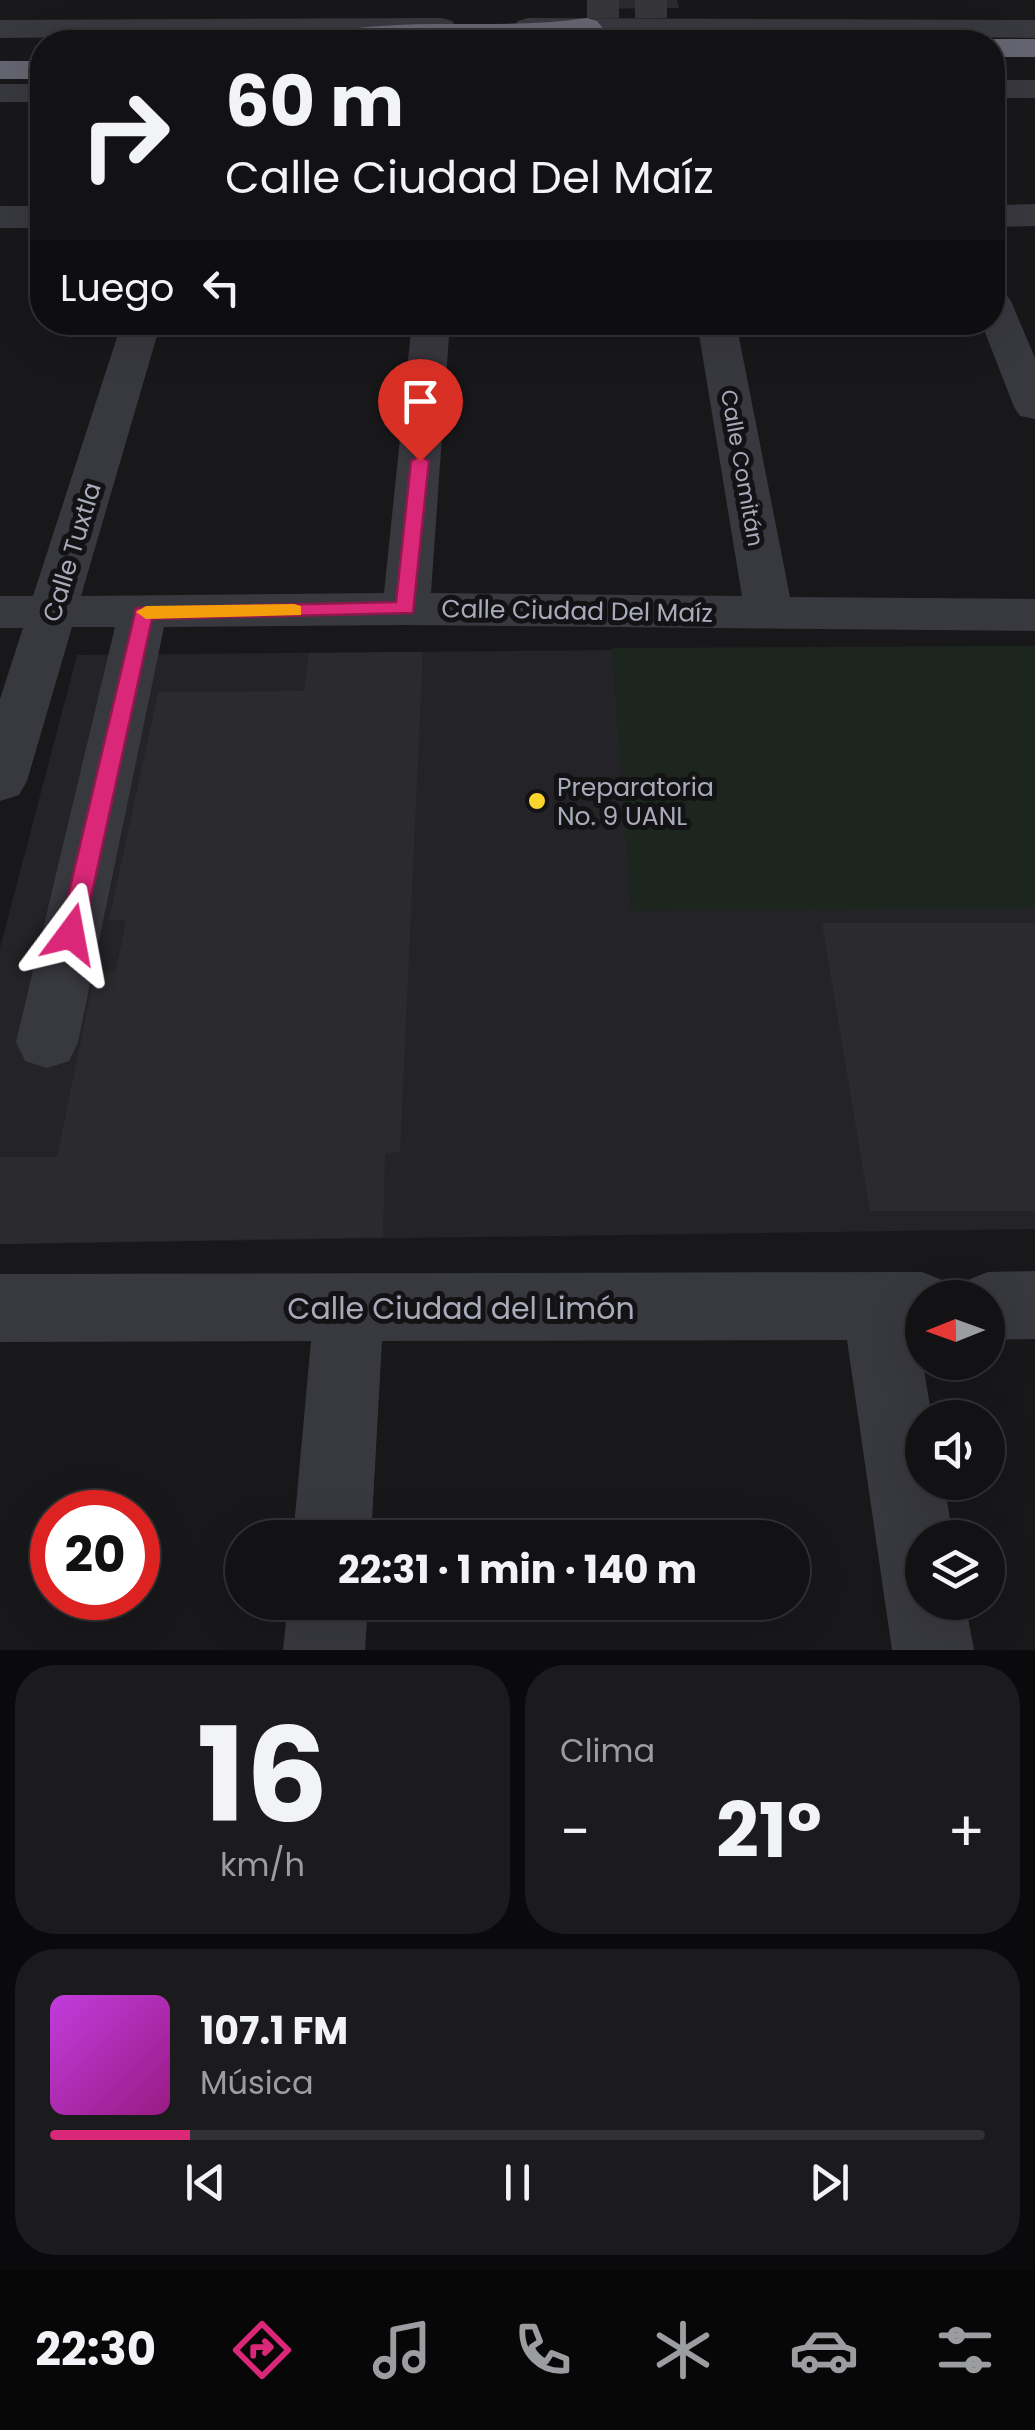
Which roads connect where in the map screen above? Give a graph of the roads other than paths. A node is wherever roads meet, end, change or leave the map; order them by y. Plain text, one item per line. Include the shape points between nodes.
1 (870, 0) edge
2 (678, 2) edge
3 (247, 14) edge
4 (587, 15) junction
5 (696, 27) junction
6 (881, 28) junction
7 (0, 29) edge
8 (1035, 29) edge
9 (551, 30) edge
10 (0, 48) edge
11 (30, 48) edge
12 (1005, 48) edge
13 (1035, 48) edge
14 (0, 70) edge
15 (30, 70) edge
16 (1005, 74) edge
17 (1032, 84) edge
18 (1005, 87) edge
19 (0, 93) edge
20 (30, 93) edge
21 (1035, 215) edge
22 (30, 216) edge
23 (1005, 216) edge
24 (0, 217) edge
25 (1005, 333) edge
26 (138, 335) edge
27 (430, 335) edge
28 (718, 335) edge
29 (1035, 406) edge
30 (406, 609) junction
31 (0, 612) edge
32 (144, 612) junction
33 (54, 613) junction
34 (769, 614) junction
35 (1035, 615) edge
36 (0, 781) edge
37 (46, 1042) dead end
38 (1035, 1305) edge
39 (900, 1306) edge
40 (1005, 1306) edge
41 (0, 1308) edge
42 (348, 1308) junction
43 (333, 1520) edge
44 (917, 1520) edge
45 (326, 1620) edge
46 (928, 1620) edge
47 (324, 1650) edge
48 (932, 1650) edge

1 - 6 street
2 - 5 street via 691,5
3 - 4 street
3 - 7 street
4 - 5 street
4 - 9 highway
5 - 6 street
6 - 8 street
10 - 11 highway
12 - 13 highway
14 - 15 highway
16 - 17 highway
17 - 18 street
19 - 20 street
21 - 23 street
22 - 24 street
25 - 29 street
26 - 33 street, Calle Tuxtla
27 - 30 street
28 - 34 street, Calle Comitán
30 - 32 street, Calle Ciudad Del Maíz
30 - 34 street, Calle Ciudad Del Maíz
31 - 33 street, Calle Ciudad Del Maíz
32 - 33 street, Calle Ciudad Del Maíz
32 - 37 street
33 - 36 street, Calle Tuxtla
34 - 35 street, Calle Ciudad Del Maíz
38 - 40 street
39 - 42 street, Calle Ciudad del Limón
39 - 44 street
41 - 42 street, Calle Ciudad del Limón
42 - 43 street
45 - 47 street
46 - 48 street

